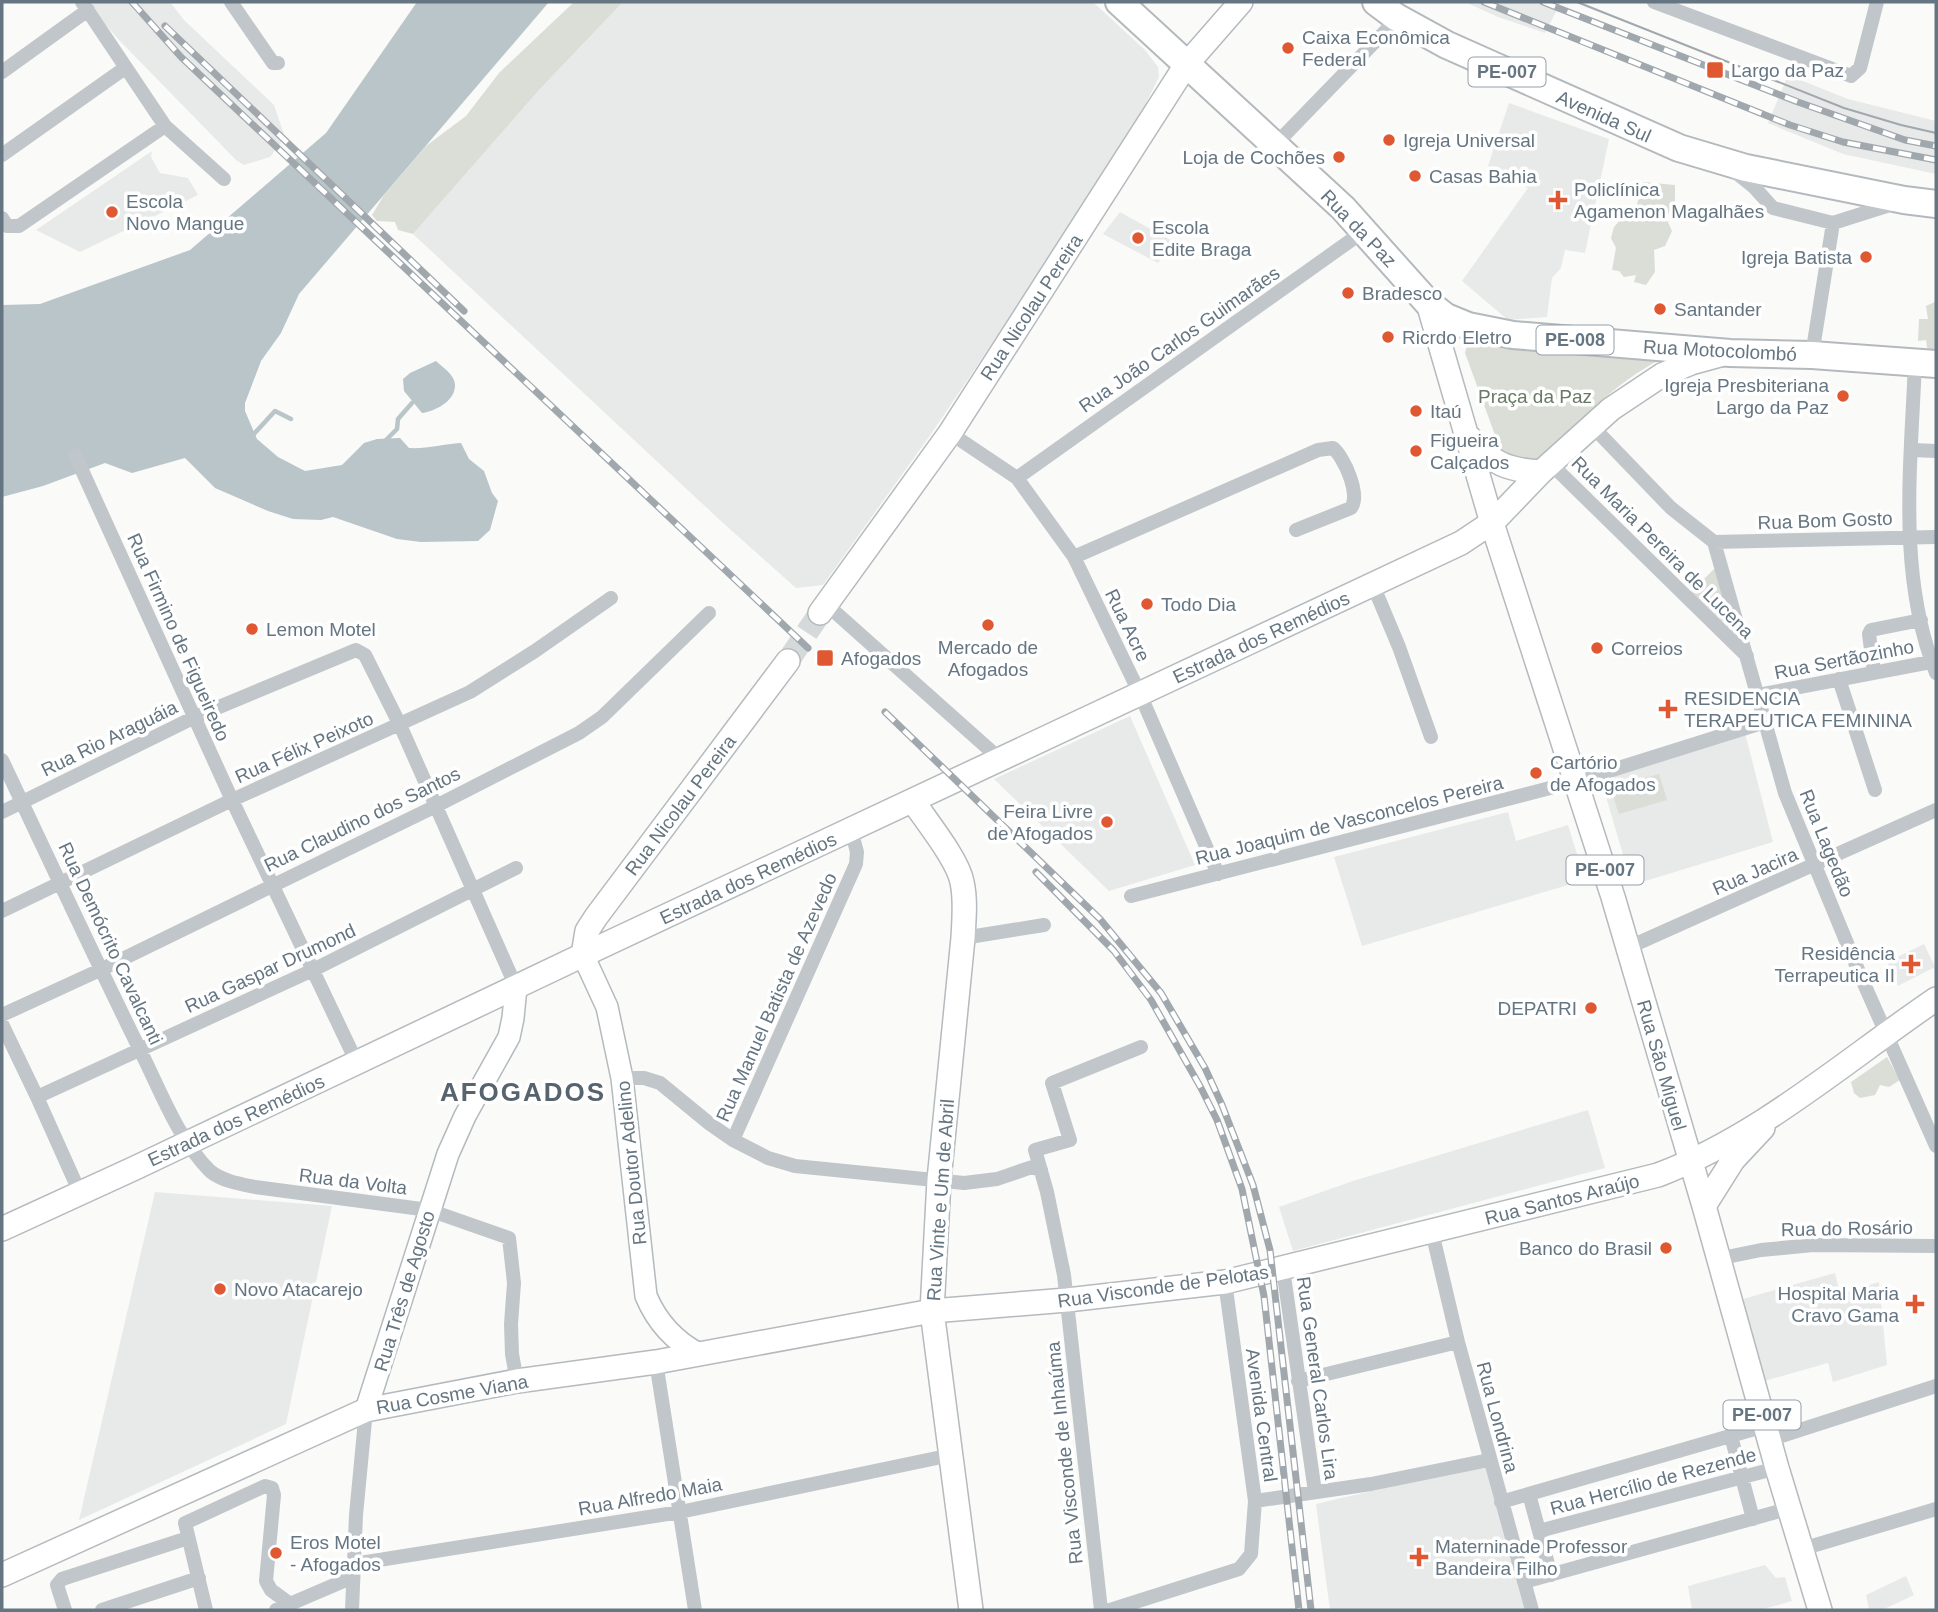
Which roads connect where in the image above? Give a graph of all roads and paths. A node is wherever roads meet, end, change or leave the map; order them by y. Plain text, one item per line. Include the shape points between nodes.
1 (231, 2) edge
2 (1119, 2) edge
3 (1241, 2) edge
4 (1376, 2) edge
5 (1654, 2) edge
6 (1877, 2) edge
7 (85, 6) edge
8 (1398, 18) junction
9 (278, 63) dead end
10 (1186, 65) junction
11 (125, 68) junction
12 (2, 72) edge
13 (165, 126) junction
14 (1275, 145) junction
15 (2, 155) edge
16 (1725, 163) junction
17 (223, 179) dead end
18 (1905, 200) junction
19 (1936, 204) edge
20 (1936, 214) edge
21 (5, 222) edge
22 (1833, 223) junction
23 (1364, 231) junction
24 (1428, 303) junction
25 (1730, 352) junction
26 (1812, 355) junction
27 (1926, 363) edge
28 (1592, 426) junction
29 (950, 433) junction
30 (1468, 436) junction
31 (1912, 450) junction
32 (1936, 451) edge
33 (75, 455) dead end
34 (1546, 468) junction
35 (1017, 478) junction
36 (1492, 523) junction
37 (1296, 530) dead end
38 (1908, 537) junction
39 (1936, 537) edge
40 (1714, 542) junction
41 (1074, 557) junction
42 (1373, 585) junction
43 (611, 598) dead end
44 (823, 609) joint
45 (709, 613) dead end
46 (1921, 620) junction
47 (1748, 657) junction
48 (788, 661) tunnel mouth
49 (1935, 665) edge
50 (1874, 672) junction
51 (1839, 679) junction
52 (1140, 694) junction
53 (1758, 695) junction
54 (195, 717) junction
55 (1765, 722) junction
56 (401, 725) junction
57 (1431, 737) dead end
58 (2, 760) edge
59 (1001, 760) junction
60 (1577, 781) junction
61 (1875, 790) dead end
62 (232, 800) junction
63 (22, 802) junction
64 (913, 802) junction
65 (436, 806) junction
66 (1936, 810) edge
67 (2, 811) edge
68 (851, 830) junction
69 (1815, 866) junction
70 (516, 869) dead end
71 (1218, 874) junction
72 (62, 883) junction
73 (272, 885) junction
74 (472, 892) junction
75 (1131, 896) dead end
76 (2, 911) edge
77 (1044, 925) dead end
78 (963, 937) junction
79 (1628, 948) junction
80 (583, 955) junction
81 (100, 970) junction
82 (313, 970) junction
83 (516, 987) junction
84 (1936, 999) edge
85 (2, 1015) edge
86 (2, 1024) edge
87 (1886, 1033) junction
88 (1140, 1047) dead end
89 (140, 1049) junction
90 (357, 1063) junction
91 (622, 1078) junction
92 (37, 1097) junction
93 (1780, 1111) junction
94 (733, 1140) junction
95 (187, 1143) junction
96 (1936, 1146) edge
97 (1690, 1162) junction
98 (1041, 1170) junction
99 (939, 1181) junction
100 (80, 1193) junction
101 (1704, 1206) junction
102 (429, 1210) junction
103 (2, 1229) edge
104 (1433, 1232) junction
105 (1936, 1246) edge
106 (1717, 1259) junction
107 (1283, 1269) junction
108 (1224, 1282) junction
109 (1067, 1300) junction
110 (932, 1311) junction
111 (1458, 1342) junction
112 (699, 1354) junction
113 (656, 1362) junction
114 (517, 1381) junction
115 (1298, 1381) junction
116 (1936, 1386) edge
117 (366, 1410) junction
118 (1767, 1433) junction
119 (1731, 1436) junction
120 (951, 1455) junction
121 (1489, 1460) junction
122 (1777, 1468) junction
123 (1742, 1477) junction
124 (1315, 1492) junction
125 (1529, 1494) junction
126 (1255, 1501) junction
127 (1501, 1502) junction
128 (1791, 1508) junction
129 (1936, 1509) edge
130 (680, 1512) junction
131 (1753, 1519) junction
132 (1539, 1531) junction
133 (188, 1538) junction
134 (1802, 1549) junction
135 (353, 1570) junction
136 (2, 1575) edge
137 (1551, 1575) junction
138 (199, 1578) junction
139 (1524, 1582) junction
140 (290, 1604) junction
141 (65, 1610) edge
142 (103, 1610) edge
143 (206, 1610) edge
144 (276, 1610) edge
145 (352, 1610) edge
146 (695, 1610) edge
147 (968, 1610) edge
148 (1101, 1610) edge
149 (1110, 1610) edge
150 (1532, 1610) edge
151 (1821, 1610) edge

1 - 9 street via 273,63
2 - 10 highway, Rua da Paz / PE-007
3 - 10 main road, Rua Nicolau Pereira
4 - 8 highway, Avenida Sul / PE-007
5 - 6 street via 1851,76 1860,68
7 - 11 street
7 - 12 street
8 - 14 street
8 - 16 highway, Avenida Sul / PE-007 via 1637,131
10 - 14 highway, Rua da Paz / PE-007
10 - 29 main road, Rua Nicolau Pereira
11 - 13 street
11 - 15 street
13 - 17 street
13 - 21 street via 19,226
14 - 23 highway, Rua da Paz / PE-007
16 - 18 highway, Avenida Sul / PE-007
16 - 22 street, Avenida Sul via 1773,208
18 - 19 highway, Avenida Sul
18 - 20 main road, PE-007
18 - 22 street, Avenida Sul
22 - 26 street
23 - 24 highway, Rua da Paz / PE-007
23 - 35 street, Rua João Carlos Guimarães
24 - 25 highway, Rua Motocolombó / PE-008 via 1468,326 1513,335
24 - 30 main road, Rua da Paz / PE-007
25 - 26 highway, Rua Motocolombó / PE-008
25 - 28 main road via 1662,375
26 - 27 highway, Rua Motocolombó / PE-008
27 - 31 street
28 - 34 main road
28 - 40 street via 1671,508
29 - 35 street, Rua Acre
29 - 44 main road, Rua Nicolau Pereira
30 - 34 main road via 1501,465
30 - 36 main road, Rua da Paz / PE-007
31 - 32 street
31 - 38 street
33 - 54 street, Rua Firmino de Figueiredo
34 - 36 main road
34 - 47 street, Rua Maria Pereira de Lucena
35 - 41 street, Rua Acre
36 - 42 main road, Estrada dos Remédios
36 - 60 main road, Rua São Miguel / PE-007
37 - 41 street via 1355,503 1341,454 1333,448 1318,450
38 - 39 street, Rua Bom Gosto
38 - 40 street, Rua Bom Gosto
38 - 46 street
40 - 47 street, Rua Lagedão
41 - 52 street, Rua Acre
42 - 52 main road, Estrada dos Remédios
42 - 57 street
43 - 56 street, Rua Félix Peixoto via 470,692
44 - 59 street
45 - 65 street, Rua Claudino dos Santos via 602,717
46 - 49 street
46 - 50 street via 1871,630
47 - 53 street, Rua Lagedão
48 - 80 main road, Rua Nicolau Pereira via 596,917 587,931
49 - 50 street, Rua Sertãozinho
50 - 51 street, Rua Sertãozinho
51 - 53 street, Rua Sertãozinho
51 - 61 street
52 - 59 main road, Estrada dos Remédios
52 - 71 street, Rua Acre
53 - 55 street, Rua Lagedão
54 - 56 street, Rua Rio Araguáia via 356,650 365,655
54 - 62 street, Rua Firmino de Figueiredo
54 - 63 street, Rua Rio Araguáia
55 - 60 street, Rua Joaquim de Vasconcelos Pereira
55 - 69 street, Rua Lagedão
56 - 62 street, Rua Félix Peixoto
56 - 65 street
58 - 63 street, Rua Demócrito Cavalcanti
59 - 64 main road, Estrada dos Remédios
60 - 71 street, Rua Joaquim de Vasconcelos Pereira
60 - 79 main road, Rua São Miguel / PE-007
62 - 72 street, Rua Félix Peixoto
62 - 73 street, Rua Firmino de Figueiredo
63 - 67 street, Rua Rio Araguáia
63 - 72 street, Rua Demócrito Cavalcanti
64 - 68 main road, Estrada dos Remédios
64 - 78 main road, Rua Vinte e Um de Abril via 959,872
65 - 73 street, Rua Claudino dos Santos
65 - 74 street
66 - 69 street, Rua Jacira
68 - 80 main road, Estrada dos Remédios
68 - 94 street, Rua Manuel Batista de Azevedo via 856,864
69 - 79 street, Rua Jacira
69 - 87 street, Rua Lagedão
70 - 74 street, Rua Gaspar Drumond
71 - 75 street, Rua Joaquim de Vasconcelos Pereira
72 - 76 street, Rua Félix Peixoto
72 - 81 street, Rua Demócrito Cavalcanti
73 - 81 street, Rua Claudino dos Santos
73 - 82 street, Rua Firmino de Figueiredo
74 - 82 street, Rua Gaspar Drumond
74 - 83 street
77 - 78 street
78 - 99 main road, Rua Vinte e Um de Abril
79 - 97 main road, Rua São Miguel / PE-007
80 - 83 main road, Estrada dos Remédios
80 - 91 main road, Rua Doutor Adelino via 607,1007
81 - 85 street, Rua Claudino dos Santos
81 - 89 street, Rua Demócrito Cavalcanti
82 - 89 street, Rua Gaspar Drumond
82 - 90 street, Rua Firmino de Figueiredo
83 - 90 main road, Estrada dos Remédios
83 - 102 main road, Rua Três de Agosto via 509,1037 465,1116
84 - 87 main road
86 - 92 street
87 - 93 main road
87 - 96 street, Rua Lagedão
88 - 98 street via 1052,1083 1070,1140 1035,1150
89 - 92 street, Rua Gaspar Drumond
89 - 95 street, Rua Demócrito Cavalcanti
90 - 95 main road, Estrada dos Remédios
91 - 94 street via 660,1083
91 - 112 main road, Rua Doutor Adelino via 646,1296 668,1331
92 - 100 street
93 - 97 main road, Rua Santos Araújo
93 - 101 main road via 1733,1160
94 - 99 street via 796,1166
95 - 100 main road, Estrada dos Remédios
95 - 102 street, Rua da Volta via 212,1173 231,1182
97 - 101 main road, Rua São Miguel / PE-007
97 - 104 main road, Rua Santos Araújo via 1658,1175
98 - 99 street via 1032,1167 978,1182
98 - 109 street, Rua Visconde de Inhaúma
99 - 110 main road, Rua Vinte e Um de Abril
100 - 103 main road, Estrada dos Remédios
101 - 106 main road, Rua São Miguel / PE-007
102 - 114 street, Rua da Volta via 509,1238
102 - 117 main road, Rua Três de Agosto
104 - 107 main road, Rua Visconde de Pelotas
104 - 111 street, Rua Londrina
105 - 106 street, Rua do Rosário via 1813,1245
106 - 118 main road, Rua São Miguel / PE-007
107 - 108 main road, Rua Visconde de Pelotas
107 - 115 street, Rua General Carlos Lira
108 - 109 main road, Rua Visconde de Pelotas
108 - 126 street, Avenida Central
109 - 110 main road, Rua Visconde de Pelotas
109 - 148 street, Rua Visconde de Inhaúma
110 - 112 main road, Rua Cosme Viana
110 - 120 main road, Rua Vinte e Um de Abril
111 - 115 street
111 - 121 street, Rua Londrina
112 - 113 main road, Rua Cosme Viana
113 - 114 main road, Rua Cosme Viana
113 - 130 street
114 - 117 main road, Rua Cosme Viana
115 - 124 street, Rua General Carlos Lira
116 - 118 street
117 - 135 street, Rua Três de Agosto
117 - 136 main road, Rua Cosme Viana
118 - 119 street
118 - 122 main road, Rua São Miguel / PE-007
119 - 123 street
119 - 125 street
120 - 130 street, Rua Alfredo Maia
120 - 147 main road, Rua Vinte e Um de Abril
121 - 124 street, Rua General Carlos Lira
121 - 127 street, Rua Londrina
122 - 123 street, Rua Hercílio de Rezende
122 - 128 main road, Rua São Miguel / PE-007
123 - 131 street
123 - 132 street, Rua Hercílio de Rezende
124 - 126 street, Rua General Carlos Lira
125 - 127 street
125 - 132 street, Rua Londrina
126 - 149 street, Avenida Central via 1251,1554 1239,1569
127 - 139 street, Rua Londrina
128 - 131 street
128 - 134 main road, Rua São Miguel / PE-007
129 - 134 street
130 - 135 street, Rua Alfredo Maia
130 - 146 street
131 - 137 street
132 - 137 street, Rua Londrina
133 - 138 street
133 - 140 street via 185,1523 269,1486 274,1495 266,1581
133 - 141 street via 62,1579 57,1585
134 - 151 main road, Rua São Miguel / PE-007
135 - 140 street, Rua Alfredo Maia
135 - 145 street, Rua Três de Agosto
137 - 139 street
138 - 142 street
138 - 143 street
139 - 150 street, Rua Londrina
140 - 144 street, Rua Alfredo Maia

